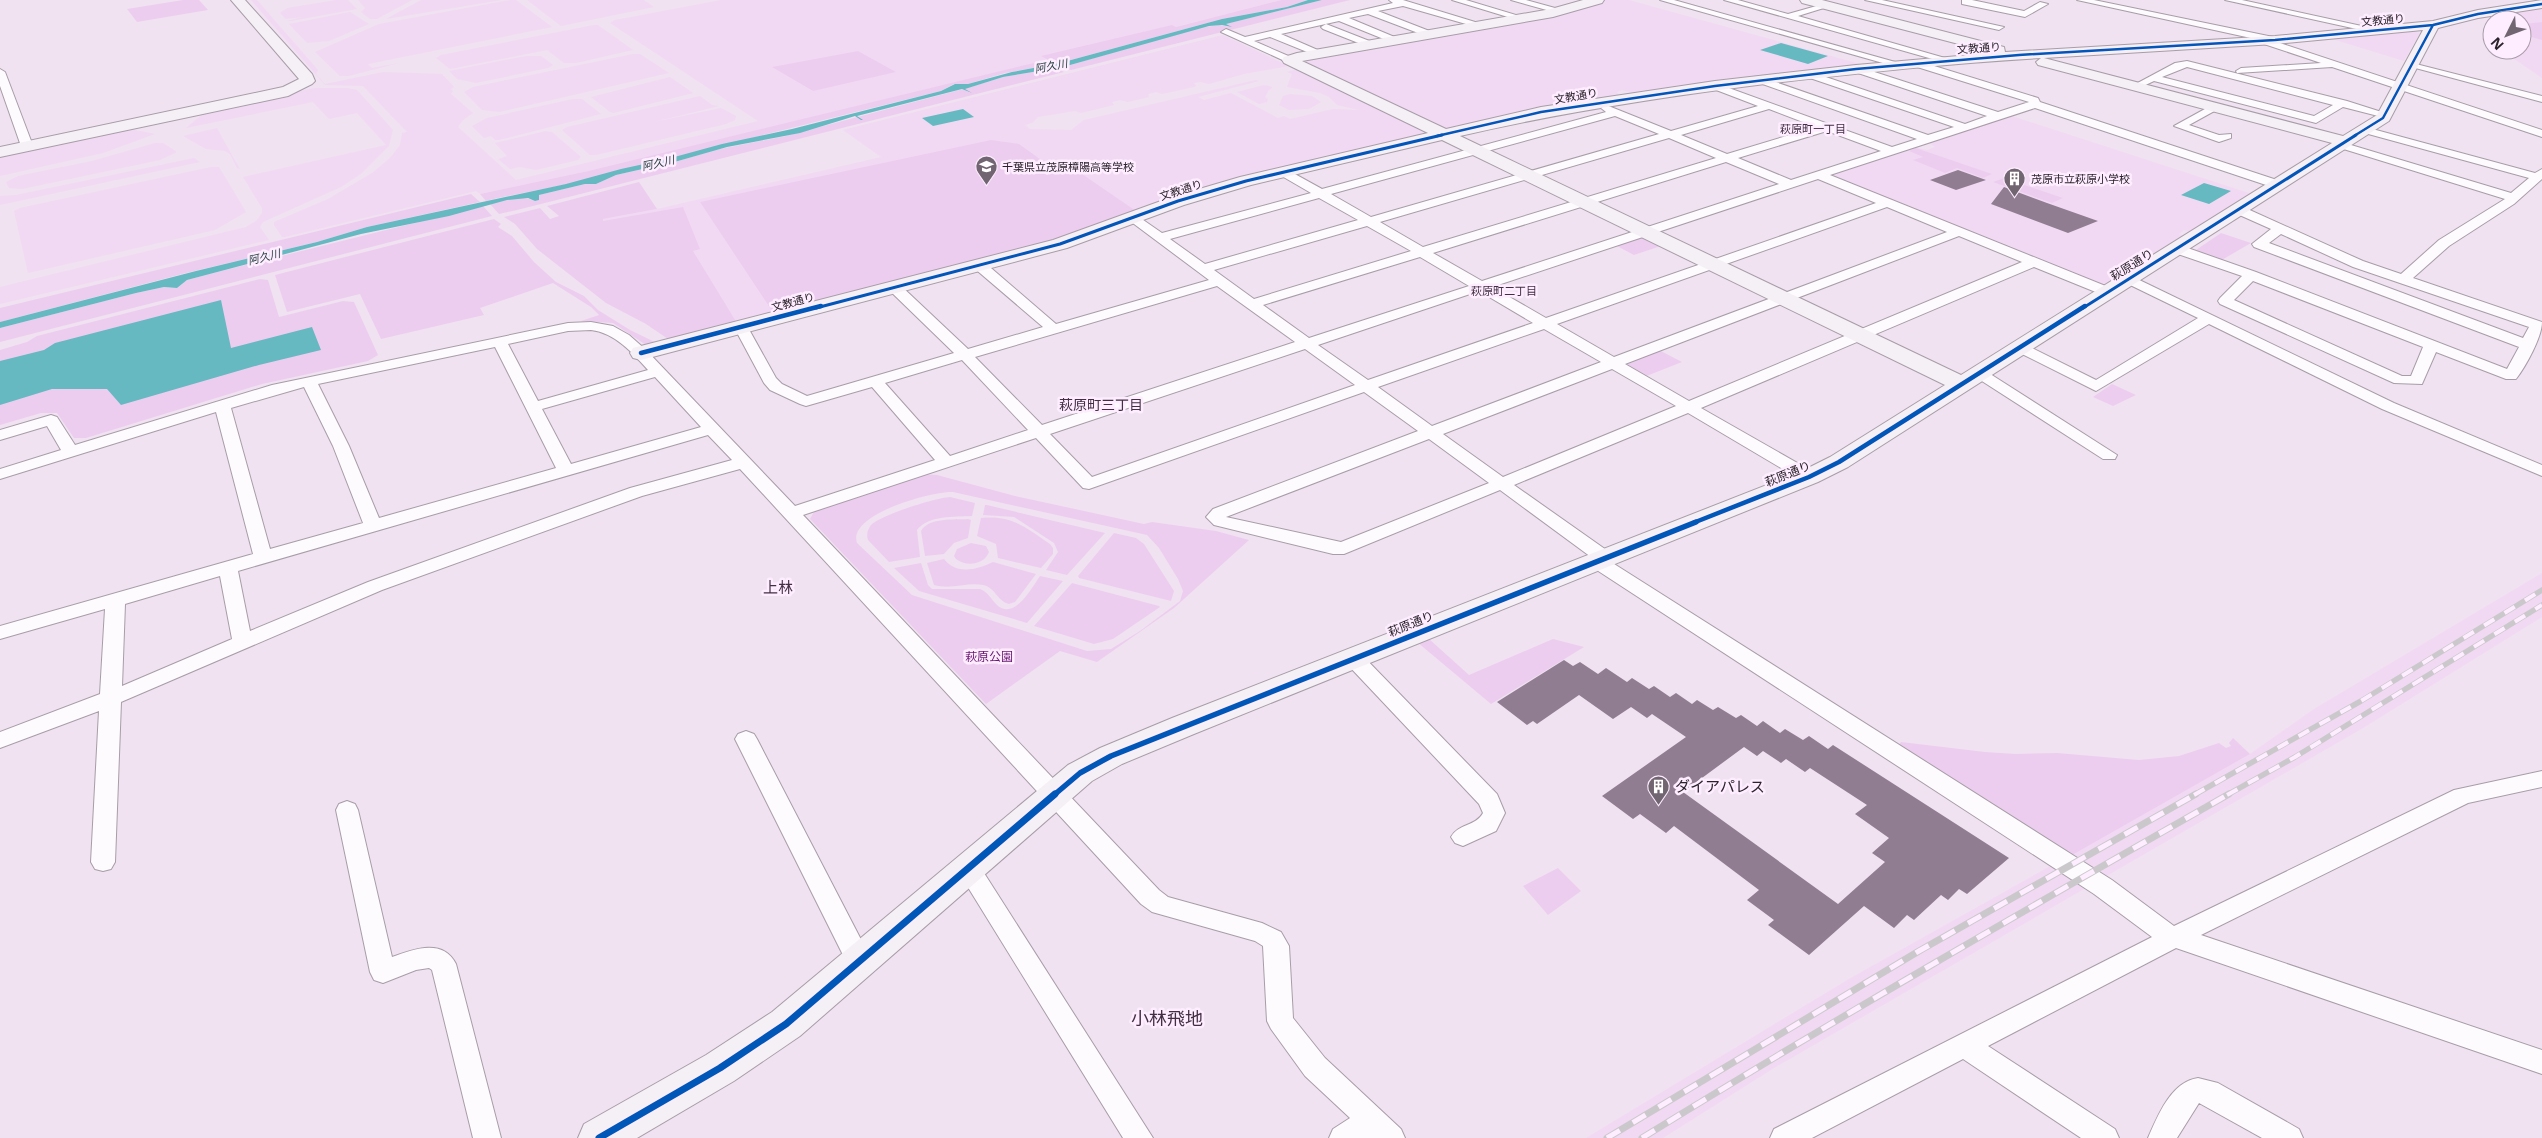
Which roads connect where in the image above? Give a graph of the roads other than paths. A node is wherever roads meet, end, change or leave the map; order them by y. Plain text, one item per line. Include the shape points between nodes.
1 (238, 0) edge
2 (1456, 0) edge
3 (1664, 0) edge
4 (1728, 0) edge
5 (1807, 0) edge
6 (1869, 0) edge
7 (1968, 0) edge
8 (2027, 0) edge
9 (2081, 0) edge
10 (2229, 0) edge
11 (1398, 1) edge
12 (1591, 1) edge
13 (1499, 3) dead end
14 (1824, 4) junction
15 (2542, 4) edge
16 (1474, 5) junction
17 (1521, 5) edge
18 (1484, 8) junction
19 (1369, 11) junction
20 (1444, 14) junction
21 (1938, 14) junction
22 (1790, 16) junction
23 (1340, 18) junction
24 (1318, 24) junction
25 (1480, 25) junction
26 (2433, 25) junction
27 (1906, 26) junction
28 (1999, 27) dead end
29 (1296, 28) junction
30 (2375, 30) junction
31 (1226, 32) dead end
32 (1272, 34) junction
33 (1429, 34) junction
34 (1312, 35) dead end
35 (1244, 40) junction
36 (1394, 40) junction
37 (2269, 41) junction
38 (1369, 44) junction
39 (1323, 48) junction
40 (2019, 55) junction
41 (1289, 60) junction
42 (1950, 61) junction
43 (1918, 64) junction
44 (2412, 64) junction
45 (1901, 65) junction
46 (2337, 66) junction
47 (1856, 69) junction
48 (0, 72) edge
49 (2221, 72) junction
50 (1808, 74) junction
51 (2153, 78) junction
52 (1761, 80) junction
53 (2263, 83) junction
54 (1715, 86) junction
55 (2137, 86) junction
56 (2400, 87) junction
57 (2233, 98) junction
58 (2542, 99) edge
59 (1592, 103) junction
60 (2342, 103) junction
61 (2035, 104) junction
62 (1769, 106) junction
63 (2214, 107) junction
64 (1617, 112) junction
65 (2386, 115) junction
66 (1998, 116) junction
67 (1828, 127) junction
68 (1964, 127) junction
69 (1445, 134) junction
70 (2542, 134) edge
71 (1669, 135) junction
72 (2227, 136) dead end
73 (1928, 139) junction
74 (2351, 139) junction
75 (27, 146) junction
76 (1479, 150) junction
77 (1892, 151) junction
78 (0, 152) edge
79 (1726, 158) junction
80 (1284, 172) junction
81 (1530, 175) junction
82 (1818, 175) junction
83 (2540, 175) edge
84 (1789, 184) junction
85 (2279, 185) junction
86 (1322, 193) junction
87 (2514, 198) junction
88 (1585, 202) junction
89 (1887, 203) junction
90 (2239, 210) junction
91 (1132, 218) junction
92 (1371, 221) junction
93 (2280, 229) junction
94 (1647, 232) junction
95 (1958, 232) junction
96 (1159, 238) junction
97 (2177, 248) junction
98 (1423, 252) junction
99 (2034, 262) junction
100 (1713, 264) junction
101 (978, 265) junction
102 (1204, 269) junction
103 (2251, 274) junction
104 (2129, 279) junction
105 (2404, 279) junction
106 (1219, 281) junction
107 (1481, 286) junction
108 (894, 287) junction
109 (2108, 292) junction
110 (1784, 299) junction
111 (1252, 304) junction
112 (2208, 318) junction
113 (1546, 323) junction
114 (741, 326) junction
115 (1054, 329) junction
116 (1862, 336) junction
117 (499, 340) junction
118 (1307, 343) junction
119 (2431, 345) junction
120 (2528, 345) junction
121 (2022, 348) junction
122 (640, 353) junction
123 (965, 355) junction
124 (1614, 363) junction
125 (657, 372) junction
126 (1970, 379) junction
127 (309, 381) junction
128 (876, 382) junction
129 (1367, 386) junction
130 (222, 405) junction
131 (533, 406) junction
132 (1689, 407) junction
133 (711, 429) junction
134 (1039, 431) junction
135 (1432, 432) junction
136 (0, 435) edge
137 (71, 452) junction
138 (2109, 454) dead end
139 (946, 462) junction
140 (741, 463) junction
141 (566, 470) junction
142 (2542, 471) edge
143 (0, 474) edge
144 (1809, 477) junction
145 (1503, 482) junction
146 (789, 514) junction
147 (373, 526) junction
148 (263, 557) junction
149 (1601, 560) junction
150 (228, 568) junction
151 (115, 602) junction
152 (0, 633) edge
153 (242, 641) junction
154 (1353, 658) junction
155 (109, 699) junction
156 (746, 738) dead end
157 (0, 740) edge
158 (2542, 779) edge
159 (1053, 794) junction
160 (347, 810) dead end
161 (1463, 837) dead end
162 (103, 862) dead end
163 (969, 869) junction
164 (2175, 937) junction
165 (860, 963) junction
166 (1965, 1046) junction
167 (2542, 1062) edge
168 (1381, 1129) edge
169 (487, 1138) edge
170 (599, 1138) edge
171 (1139, 1138) edge
172 (1343, 1138) edge
173 (1784, 1138) edge
174 (2105, 1138) edge
175 (2162, 1138) edge
176 (2289, 1138) edge

1 - 75 street via 307,77 307,81 288,91
2 - 16 street
3 - 45 street
4 - 22 street
5 - 14 street
6 - 21 street
7 - 8 street via 1965,2 2026,14 2043,4
9 - 37 street
10 - 30 street
11 - 19 street
11 - 20 street
12 - 17 street via 1561,11
13 - 18 street
14 - 22 street
14 - 27 street
15 - 26 street, 文教通り
16 - 18 street
16 - 20 street
17 - 18 street
17 - 25 street
19 - 23 street
19 - 33 street
20 - 25 street
21 - 27 street
21 - 28 street
22 - 42 street
23 - 24 street
23 - 36 street
24 - 29 street
24 - 38 street
25 - 33 street
26 - 30 street, 文教通り
26 - 44 street, 萩原通り
27 - 40 street
29 - 32 street
29 - 34 street
30 - 37 street, 文教通り
31 - 35 street
32 - 35 street
32 - 39 street
33 - 36 street
35 - 41 street
36 - 38 street
37 - 40 street, 文教通り
37 - 46 street
38 - 39 street
39 - 41 street
40 - 42 street, 文教通り
40 - 55 street
41 - 69 street
42 - 43 street, 文教通り
43 - 45 street, 文教通り
43 - 61 street via 2034,100
44 - 56 street, 萩原通り
44 - 58 street
45 - 47 street, 文教通り
46 - 49 street
46 - 56 street
47 - 50 street, 文教通り
47 - 66 street
48 - 75 street
49 - 51 street via 2182,64
49 - 53 street
50 - 52 street, 文教通り
50 - 68 street
51 - 55 street
51 - 57 street
52 - 54 street, 文教通り
52 - 73 street
53 - 57 street
53 - 60 street
54 - 59 street, 文教通り
54 - 62 street
55 - 63 street
56 - 65 street, 萩原通り
56 - 70 street
57 - 60 street via 2316,120
59 - 64 street
59 - 69 street, 文教通り
60 - 65 street
61 - 66 street
61 - 85 street
62 - 67 street
62 - 71 street
63 - 72 street via 2180,126 2219,139
63 - 74 street
64 - 71 street
64 - 76 street
65 - 74 street, 萩原通り
66 - 68 street
67 - 77 street
67 - 79 street
68 - 73 street
69 - 76 street
69 - 80 street, 文教通り
71 - 79 street
71 - 81 street
73 - 77 street
74 - 83 street
74 - 85 street, 萩原通り
74 - 87 street
75 - 78 street
76 - 81 street
76 - 86 street
77 - 82 street
79 - 84 street
79 - 88 street
80 - 86 street
80 - 91 street, 文教通り via 1195,195
81 - 88 street
81 - 92 street
82 - 84 street
82 - 89 street
83 - 87 street
84 - 94 street
85 - 90 street, 萩原通り
86 - 92 street
86 - 96 street
87 - 105 street via 2444,243
88 - 94 street
88 - 98 street
89 - 95 street
89 - 100 street
90 - 93 street
90 - 97 street, 萩原通り
91 - 96 street
91 - 101 street, 文教通り via 1060,244
92 - 98 street
92 - 102 street
93 - 105 street via 2358,264
93 - 120 street via 2260,244
94 - 100 street
94 - 107 street
95 - 99 street
95 - 110 street
96 - 102 street
97 - 103 street
97 - 104 street, 萩原通り
98 - 107 street
98 - 111 street
99 - 109 street
99 - 116 street
100 - 110 street
100 - 113 street
101 - 108 street, 文教通り
101 - 115 street
102 - 106 street
103 - 119 street
103 - 119 street via 2225,301 2399,380 2417,381
104 - 109 street, 萩原通り
104 - 112 street
105 - 120 street via 2537,325
106 - 111 street
106 - 115 street
107 - 113 street
107 - 118 street
108 - 114 street, 文教通り
108 - 123 street
109 - 121 street, 萩原通り
110 - 116 street
110 - 124 street
111 - 118 street
112 - 121 street via 2096,386
112 - 142 street via 2388,406
113 - 124 street
113 - 129 street
114 - 122 street, 文教通り
114 - 128 street via 769,380 806,401
115 - 123 street
116 - 126 street
116 - 132 street
117 - 122 street via 568,327 603,326 624,337
117 - 127 street
117 - 131 street
118 - 129 street
118 - 134 street
119 - 120 street via 2511,376
121 - 126 street, 萩原通り
122 - 125 street
123 - 128 street
123 - 134 street
124 - 132 street
124 - 135 street
125 - 131 street
125 - 133 street
126 - 138 street
126 - 144 street, 萩原通り via 1839,462
127 - 130 street
127 - 147 street via 341,446
128 - 139 street
129 - 134 street via 1089,484
129 - 135 street
130 - 137 street
130 - 148 street
131 - 141 street
132 - 144 street
132 - 145 street
133 - 140 street
133 - 141 street
134 - 139 street
135 - 145 street
135 - 145 street via 1215,517 1220,521 1344,548
136 - 137 street via 51,420
137 - 143 street
139 - 146 street
140 - 146 street
140 - 153 street via 636,492 504,538 372,587
141 - 147 street
144 - 149 street, 萩原通り
145 - 149 street
146 - 159 street
147 - 148 street
148 - 150 street
149 - 154 street, 萩原通り
149 - 164 street
150 - 151 street
150 - 153 street
151 - 152 street
151 - 155 street
153 - 155 street
154 - 159 street, 萩原通り via 1111,756 1080,773
154 - 161 street via 1489,800 1494,813 1488,825
155 - 157 street
155 - 162 street
156 - 165 street
158 - 164 street via 2462,796
159 - 163 street, 萩原通り
159 - 168 street via 1150,897 1161,904 1262,933 1272,939 1276,946 1280,1021 1315,1067
160 - 169 street via 383,972 414,960 433,957 443,964
163 - 165 street, 萩原通り
163 - 171 street
164 - 166 street
164 - 167 street
165 - 170 street, 萩原通り via 786,1024 720,1068
166 - 173 street
166 - 174 street
168 - 172 street
175 - 176 street via 2189,1092 2197,1089 2208,1092

